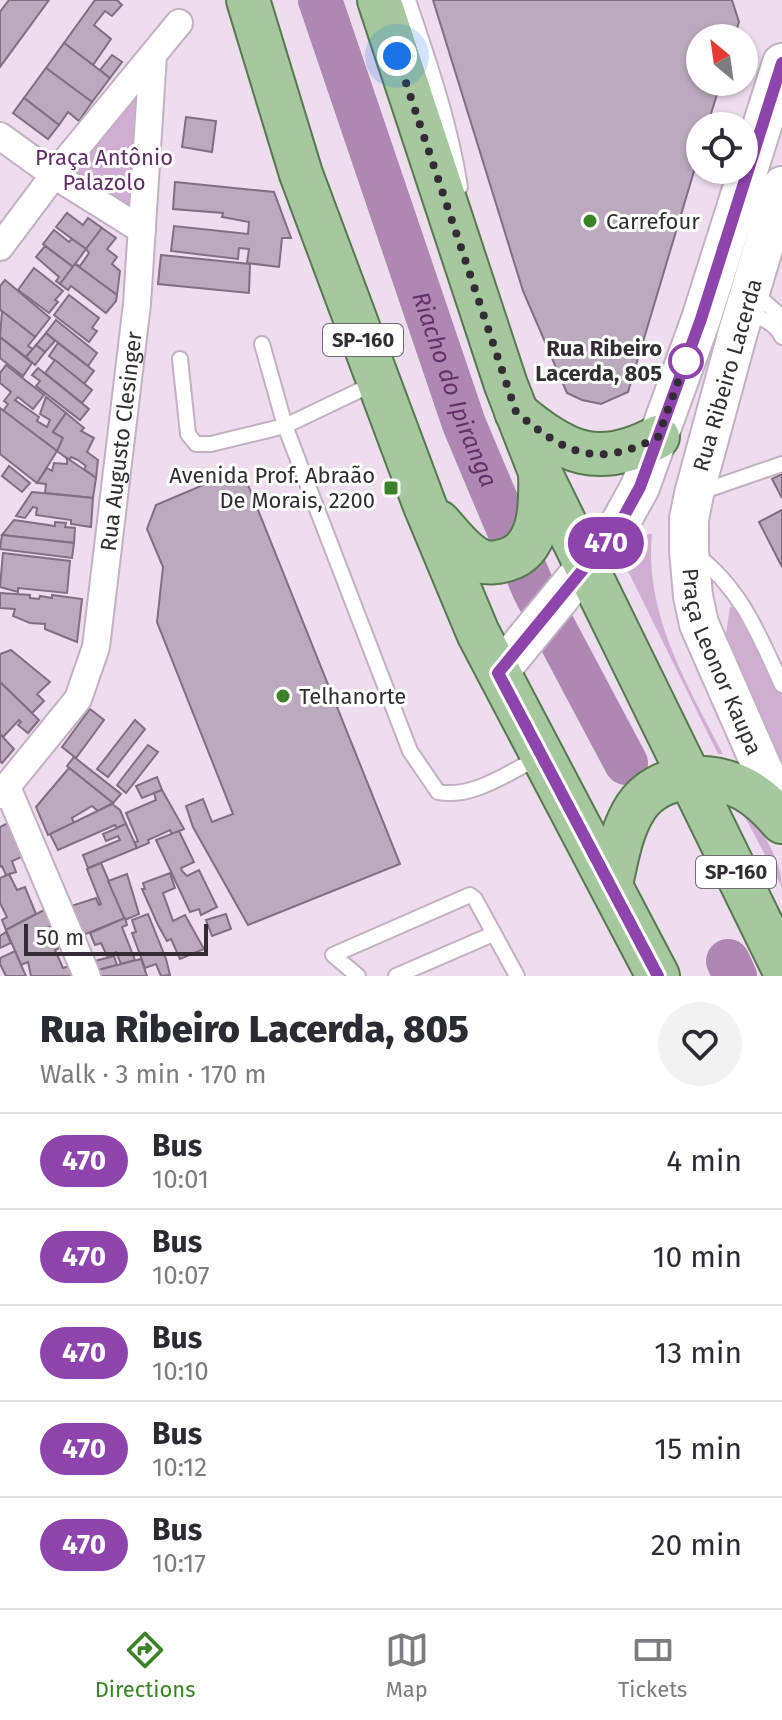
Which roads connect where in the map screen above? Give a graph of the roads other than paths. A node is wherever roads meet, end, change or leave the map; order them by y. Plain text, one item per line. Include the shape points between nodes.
1 (248, 0) edge
2 (379, 0) edge
3 (408, 0) edge
4 (179, 23) dead end
5 (153, 55) junction
6 (782, 63) edge
7 (0, 136) edge
8 (54, 175) junction
9 (782, 186) edge
10 (462, 199) dead end
11 (465, 214) dead end
12 (142, 230) junction
13 (0, 247) edge
14 (471, 279) junction
15 (737, 284) junction
16 (782, 317) edge
17 (782, 337) edge
18 (262, 344) dead end
19 (180, 359) dead end
20 (379, 381) junction
21 (516, 412) junction
22 (285, 426) junction
23 (658, 437) junction
24 (782, 464) edge
25 (540, 472) junction
26 (425, 506) junction
27 (691, 521) junction
28 (580, 576) junction
29 (498, 673) junction
30 (782, 685) edge
31 (542, 756) junction
32 (682, 779) junction
33 (4, 791) edge
34 (782, 813) edge
35 (782, 822) edge
36 (615, 864) junction
37 (493, 934) junction
38 (782, 966) edge
39 (87, 976) edge
40 (358, 976) edge
41 (396, 976) edge
42 (517, 976) edge
43 (658, 976) edge

1 - 20 main road, SP-160 via 301,174
2 - 14 main road, SP-160
3 - 10 lane via 440,95
4 - 5 street
5 - 8 street
5 - 12 street, Rua Augusto Clesinger
6 - 15 street, Rua Ribeiro Lacerda
7 - 8 street
8 - 12 street
8 - 13 street
9 - 15 street, Rua Ribeiro Lacerda
11 - 14 lane
12 - 33 street, Rua Augusto Clesinger via 96,647 78,699
14 - 21 main road, SP-160
15 - 16 lane
15 - 17 lane
15 - 23 street, Rua Ribeiro Lacerda
15 - 27 street, Rua Ribeiro Lacerda
18 - 22 lane
19 - 22 lane via 188,434 196,444
20 - 22 lane
20 - 26 main road, SP-160
21 - 23 main road via 540,433 600,456 624,453
21 - 25 main road, SP-160
22 - 31 lane via 410,751 432,785 438,792 465,792
23 - 28 street, Rua Ribeiro Lacerda via 618,527
24 - 27 lane
25 - 26 main road via 537,526 528,545 505,560 479,561
25 - 28 main road, SP-160
26 - 29 main road, SP-160
27 - 30 lane, Praça Leonor Kaupa via 717,571 737,595
27 - 34 street, Praça Leonor Kaupa via 699,624
28 - 29 street, Rua Ribeiro Lacerda
28 - 32 main road, SP-160
29 - 31 main road, SP-160
31 - 36 main road, SP-160
32 - 35 main road via 743,789
32 - 36 main road via 647,794 628,821
32 - 38 main road, SP-160
33 - 39 street
36 - 43 main road, SP-160
37 - 40 lane via 470,895 333,955
37 - 41 lane
37 - 42 lane

